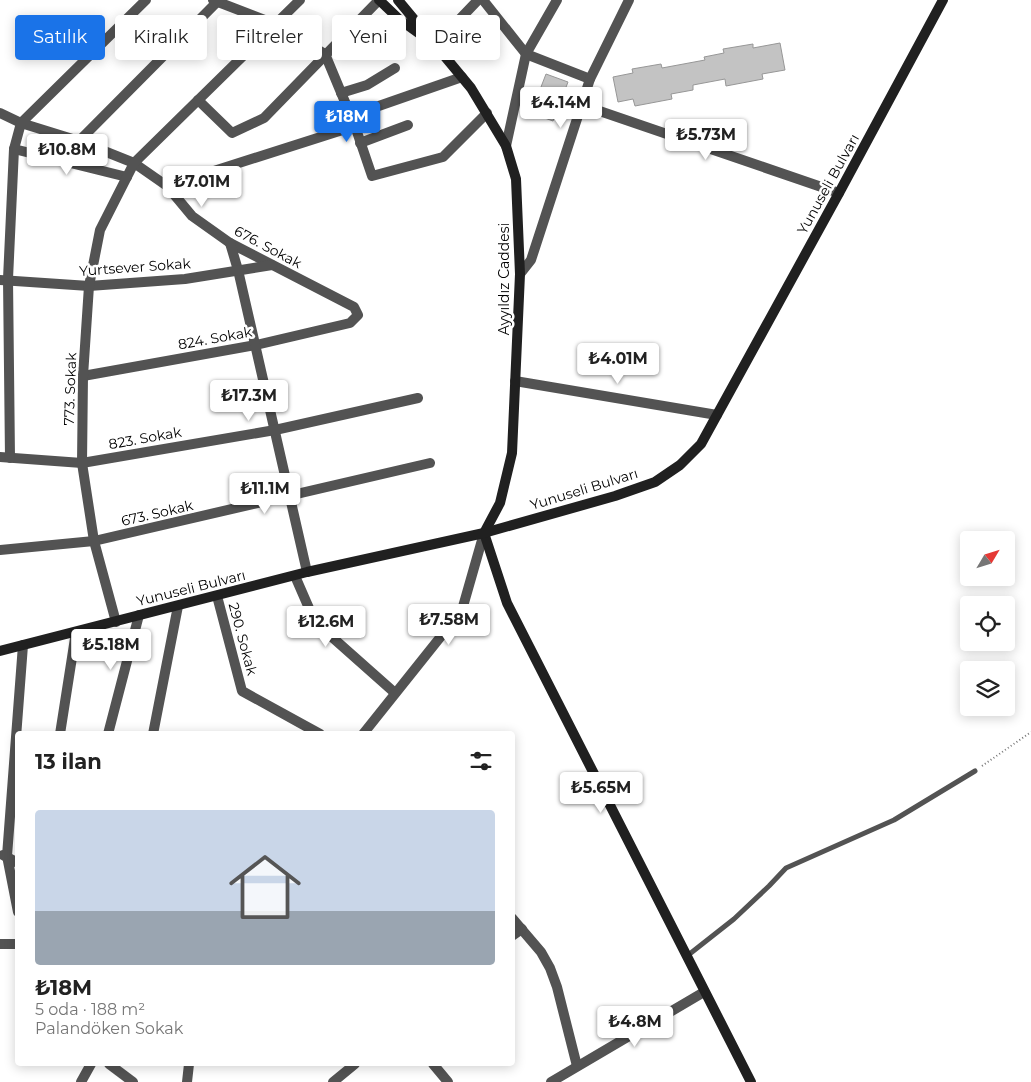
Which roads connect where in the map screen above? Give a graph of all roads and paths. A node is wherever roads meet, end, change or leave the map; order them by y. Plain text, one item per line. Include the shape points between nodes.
1 (146, 0) edge
2 (300, 0) edge
3 (379, 0) edge
4 (398, 0) edge
5 (478, 0) edge
6 (483, 0) edge
7 (557, 0) edge
8 (629, 0) edge
9 (216, 1) edge
10 (939, 1) edge
11 (253, 15) edge
12 (285, 15) edge
13 (463, 15) edge
14 (416, 21) edge
15 (416, 31) edge
16 (322, 52) edge
17 (325, 54) junction
18 (526, 54) junction
19 (239, 60) edge
20 (448, 60) edge
21 (395, 68) dead end
22 (462, 77) junction
23 (590, 80) junction
24 (341, 92) junction
25 (198, 100) junction
26 (582, 105) junction
27 (0, 113) edge
28 (487, 113) junction
29 (352, 121) junction
30 (21, 122) junction
31 (408, 125) dead end
32 (79, 141) junction
33 (360, 143) junction
34 (506, 146) junction
35 (14, 149) junction
36 (134, 163) junction
37 (127, 178) junction
38 (167, 186) junction
39 (839, 193) junction
40 (230, 243) junction
41 (272, 265) junction
42 (238, 270) junction
43 (520, 274) junction
44 (4, 280) edge
45 (89, 286) junction
46 (350, 323) joint
47 (256, 345) junction
48 (83, 376) junction
49 (515, 380) junction
50 (5, 384) edge
51 (418, 398) dead end
52 (717, 414) junction
53 (275, 430) junction
54 (5, 458) edge
55 (82, 462) junction
56 (430, 463) dead end
57 (290, 497) junction
58 (484, 532) junction
59 (94, 541) junction
60 (0, 550) edge
61 (307, 572) junction
62 (295, 576) junction
63 (217, 596) junction
64 (178, 606) junction
65 (139, 615) junction
66 (116, 622) junction
67 (76, 632) junction
68 (23, 645) junction
69 (0, 651) edge
70 (394, 694) junction
71 (60, 731) edge
72 (109, 731) edge
73 (154, 731) edge
74 (315, 731) edge
75 (365, 731) edge
76 (1031, 732) edge
77 (976, 771) joint
78 (3, 855) edge
79 (15, 861) edge
80 (15, 901) edge
81 (515, 921) edge
82 (522, 929) junction
83 (515, 934) edge
84 (0, 944) edge
85 (15, 944) edge
86 (687, 956) junction
87 (704, 992) junction
88 (90, 1066) edge
89 (112, 1066) edge
90 (189, 1066) edge
91 (353, 1066) edge
92 (435, 1066) edge
93 (577, 1066) junction
94 (81, 1082) edge
95 (133, 1082) edge
96 (186, 1082) edge
97 (333, 1082) edge
98 (448, 1082) edge
99 (551, 1082) edge
100 (752, 1082) edge

1 - 30 street
2 - 12 street
3 - 15 main road, Ayyıldız Caddesi
3 - 17 street
4 - 14 main road, Ayyıldız Caddesi
5 - 13 street
6 - 18 street
7 - 18 street
8 - 23 street
9 - 11 street
9 - 32 street
10 - 39 main road, Yunuseli Bulvarı
16 - 17 street
17 - 24 street
17 - 25 street via 264,118 232,133
18 - 23 street
18 - 34 street
19 - 25 street
20 - 22 main road, Ayyıldız Caddesi
21 - 24 street via 367,85
22 - 28 main road, Ayyıldız Caddesi
22 - 29 street
23 - 26 street
24 - 29 street
25 - 36 street
26 - 39 street
26 - 43 street via 531,260
27 - 30 street, 676. Sokak
28 - 33 street via 443,156 372,176
28 - 34 main road, Ayyıldız Caddesi
29 - 33 street
29 - 38 street
30 - 32 street, 676. Sokak
30 - 35 street
31 - 33 street
32 - 36 street, 676. Sokak
34 - 43 main road, Ayyıldız Caddesi via 516,179
35 - 37 street
35 - 44 street
36 - 37 street, 773. Sokak
36 - 38 street, 676. Sokak
37 - 45 street, 773. Sokak via 100,230
38 - 40 street, 676. Sokak via 192,216
39 - 52 main road, Yunuseli Bulvarı
40 - 41 street, 676. Sokak
40 - 42 street
41 - 42 street, Yurtsever Sokak
41 - 46 street, 676. Sokak via 354,307 358,315
42 - 45 street, Yurtsever Sokak via 184,279
42 - 47 street
43 - 49 main road, Ayyıldız Caddesi
44 - 45 street, Yurtsever Sokak
44 - 50 street
45 - 48 street, 773. Sokak
46 - 47 street, 824. Sokak
47 - 48 street, 824. Sokak
47 - 53 street
48 - 55 street, 773. Sokak
49 - 52 street
49 - 58 main road, Ayyıldız Caddesi via 512,452 500,503
50 - 54 street
51 - 53 street, 823. Sokak
52 - 58 main road, Yunuseli Bulvarı via 701,444 680,465 655,482
53 - 55 street, 823. Sokak
53 - 57 street
54 - 55 street, 823. Sokak
55 - 59 street, 773. Sokak
56 - 57 street, 673. Sokak
57 - 59 street, 673. Sokak
57 - 61 street
58 - 61 main road, Yunuseli Bulvarı
58 - 70 street via 462,610
58 - 86 main road via 507,603
59 - 60 street, 673. Sokak
59 - 66 street, 773. Sokak
61 - 62 main road, Yunuseli Bulvarı
62 - 63 main road, Yunuseli Bulvarı
62 - 70 street via 315,622
63 - 64 main road, Yunuseli Bulvarı
63 - 74 street, 290. Sokak via 242,691
64 - 65 main road, Yunuseli Bulvarı
64 - 73 street
65 - 66 main road, Yunuseli Bulvarı
65 - 72 street
66 - 67 main road, Yunuseli Bulvarı
67 - 68 main road, Yunuseli Bulvarı
67 - 71 street
68 - 69 main road, Yunuseli Bulvarı
68 - 78 street
70 - 75 street
76 - 77 path
77 - 86 lane via 894,820 786,868 734,919
78 - 79 street
78 - 80 street
81 - 82 street
82 - 83 street
82 - 93 street via 550,968
84 - 85 street
86 - 87 main road
87 - 93 street
87 - 100 main road
88 - 94 street
89 - 95 street
90 - 96 street
91 - 97 street
92 - 98 street
93 - 99 street

